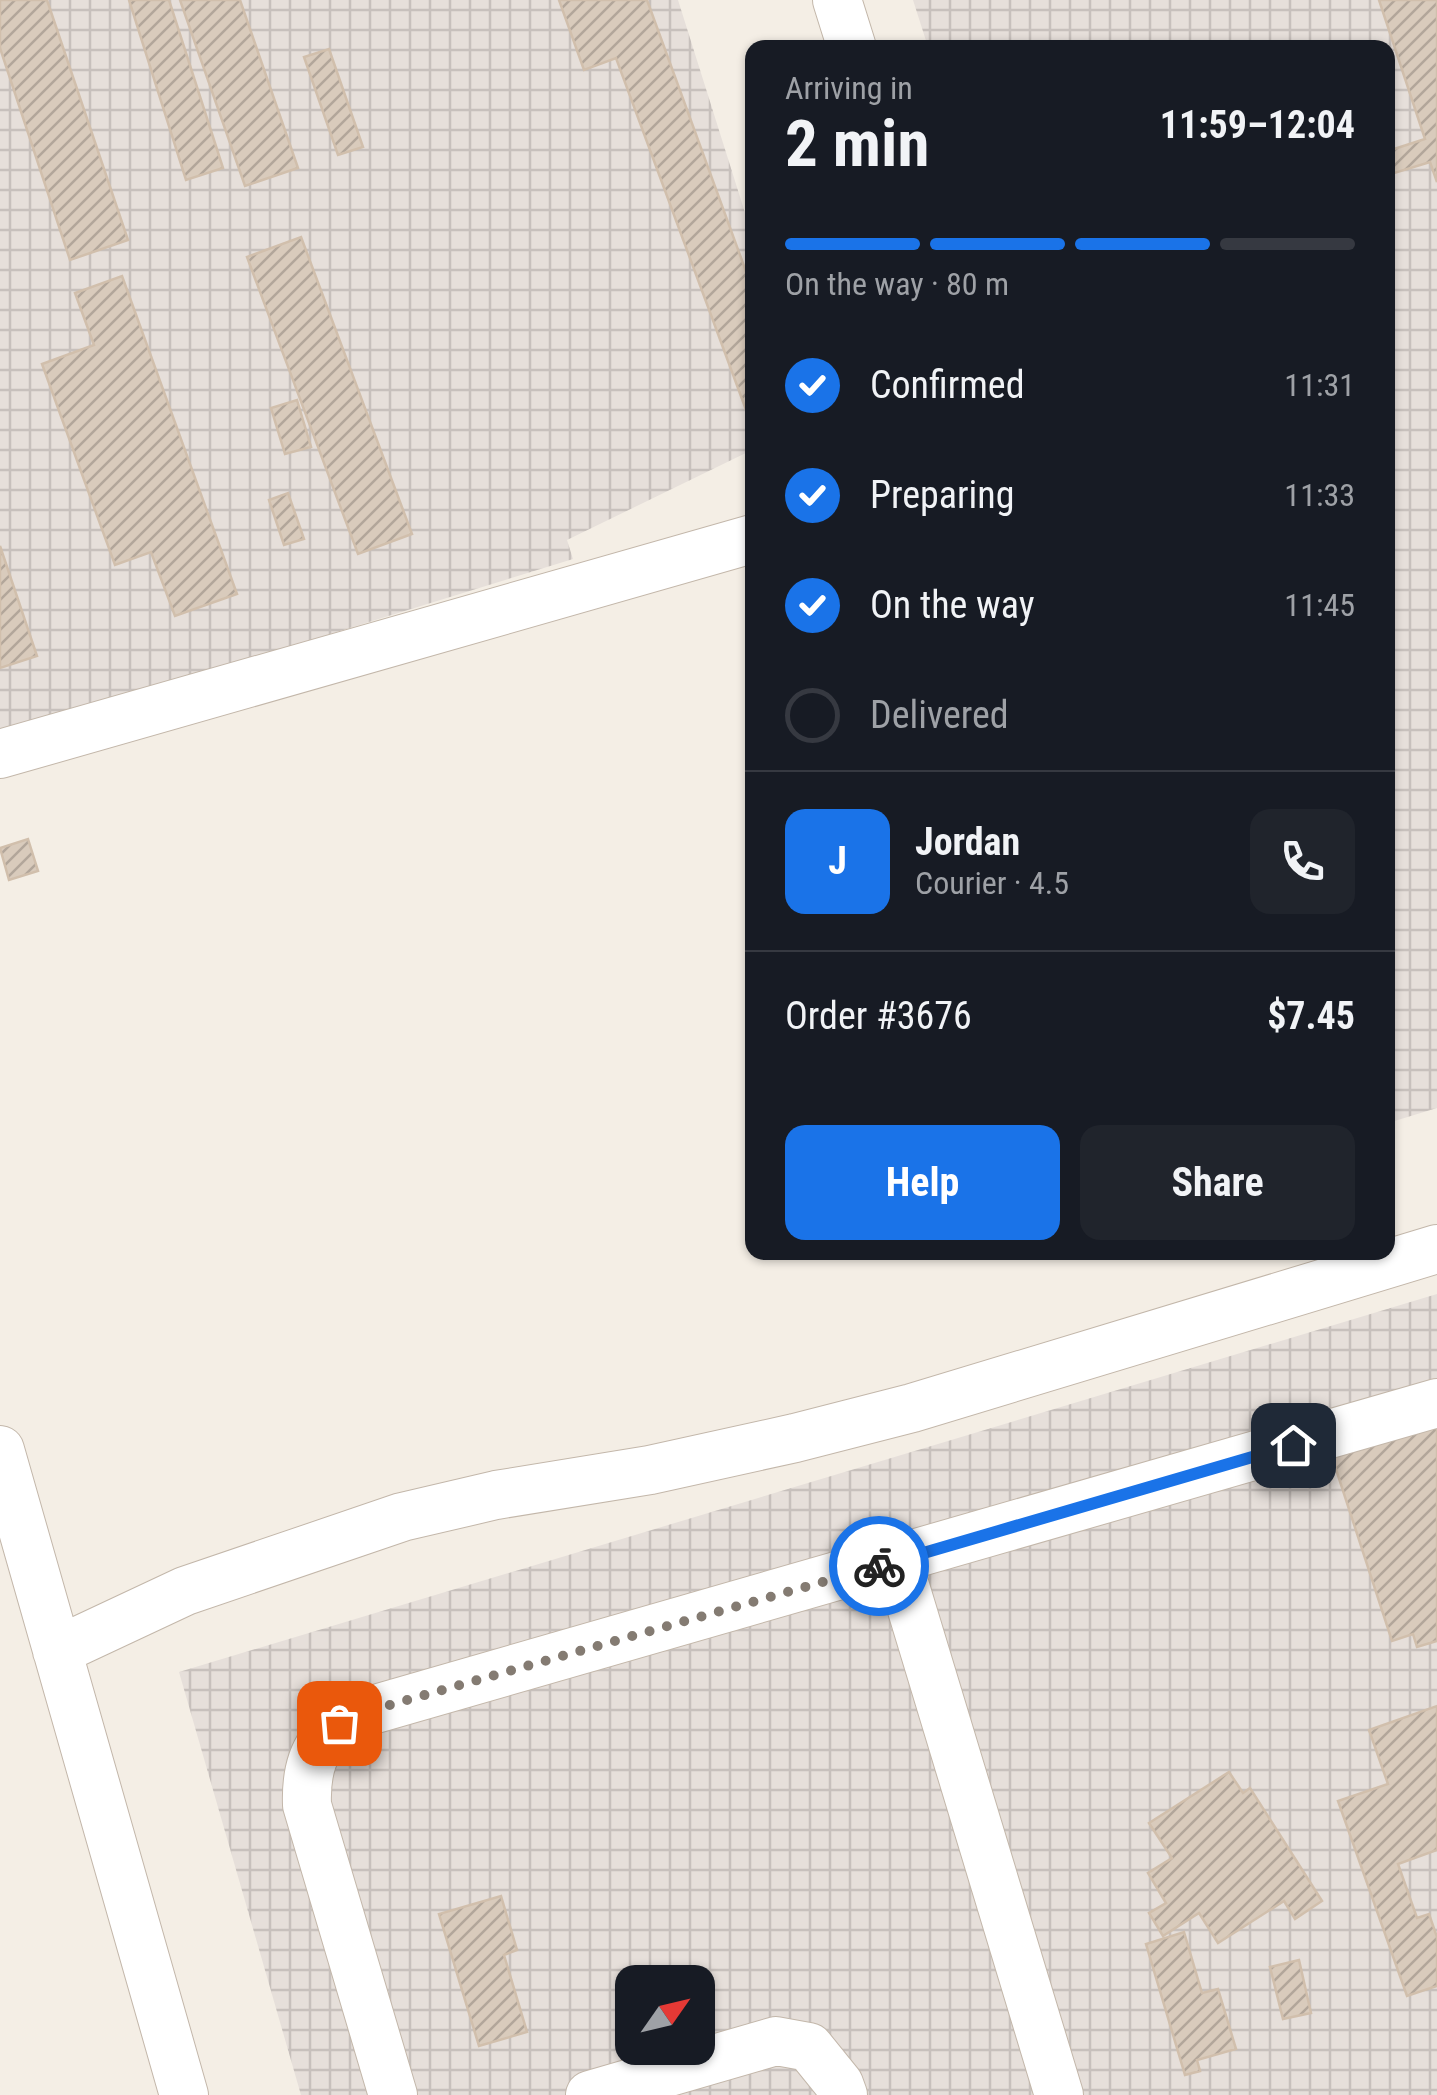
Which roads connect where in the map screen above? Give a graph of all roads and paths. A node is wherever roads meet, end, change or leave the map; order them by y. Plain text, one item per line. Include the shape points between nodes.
1 (836, 0) edge
2 (849, 40) edge
3 (745, 541) edge
4 (0, 754) edge
5 (1437, 1250) edge
6 (1437, 1402) edge
7 (0, 1450) edge
8 (897, 1560) junction
9 (58, 1651) junction
10 (184, 2095) edge
11 (393, 2095) edge
12 (590, 2095) edge
13 (843, 2095) edge
14 (1059, 2095) edge

1 - 2 street
3 - 4 street
5 - 9 street via 912,1408 650,1470 402,1517 185,1591
6 - 8 street
7 - 9 street
8 - 11 street via 339,1723 316,1748 307,1805
8 - 14 street
9 - 10 street
12 - 13 street via 776,2041 810,2047

